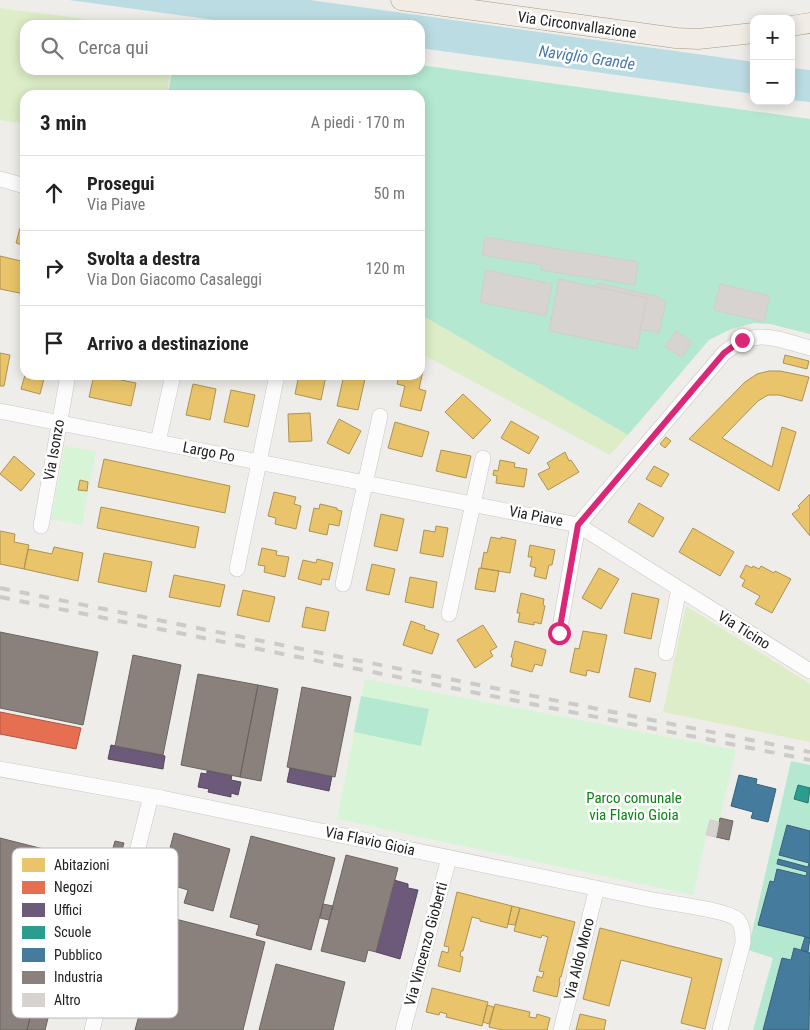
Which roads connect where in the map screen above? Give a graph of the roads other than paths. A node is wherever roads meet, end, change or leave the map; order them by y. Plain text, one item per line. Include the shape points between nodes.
1 (409, 0) edge
2 (488, 6) edge
3 (810, 23) edge
4 (795, 25) edge
5 (750, 33) edge
6 (0, 179) edge
7 (20, 185) edge
8 (810, 348) edge
9 (67, 380) edge
10 (172, 380) edge
11 (276, 380) edge
12 (0, 411) edge
13 (380, 416) dead end
14 (59, 423) junction
15 (158, 442) junction
16 (483, 458) dead end
17 (259, 462) junction
18 (365, 483) junction
19 (474, 504) junction
20 (578, 525) junction
21 (41, 526) dead end
22 (237, 569) dead end
23 (343, 584) dead end
24 (679, 590) junction
25 (449, 614) dead end
26 (559, 633) dead end
27 (666, 653) dead end
28 (809, 665) edge
29 (0, 769) edge
30 (151, 796) junction
31 (138, 848) edge
32 (449, 858) junction
33 (598, 888) junction
34 (403, 1030) edge
35 (561, 1030) edge
36 (720, 1030) edge

1 - 2 main road, Via Circonvallazione
2 - 5 main road, Via Circonvallazione via 676,38
3 - 4 main road
6 - 7 street
8 - 20 street via 767,336 754,336 732,346
9 - 14 street, Via Isonzo
10 - 15 street
11 - 17 street
12 - 14 street, Largo Po
13 - 18 street
14 - 15 street, Largo Po
14 - 21 street, Via Isonzo
15 - 17 street, Largo Po
16 - 19 street
17 - 18 street, Via Piave
17 - 22 street
18 - 19 street, Via Piave
18 - 23 street
19 - 20 street, Via Piave
19 - 25 street
20 - 24 street, Via Ticino
20 - 26 street, Via Piave
24 - 27 street
24 - 28 street, Via Ticino
29 - 30 street, Via Flavio Gioia
30 - 31 street
30 - 32 street, Via Flavio Gioia
32 - 33 street, Via Flavio Gioia
32 - 34 street, Via Vincenzo Gioberti
33 - 35 street, Via Aldo Moro
33 - 36 street, Via Flavio Gioia via 723,912 738,920 742,926 743,943

